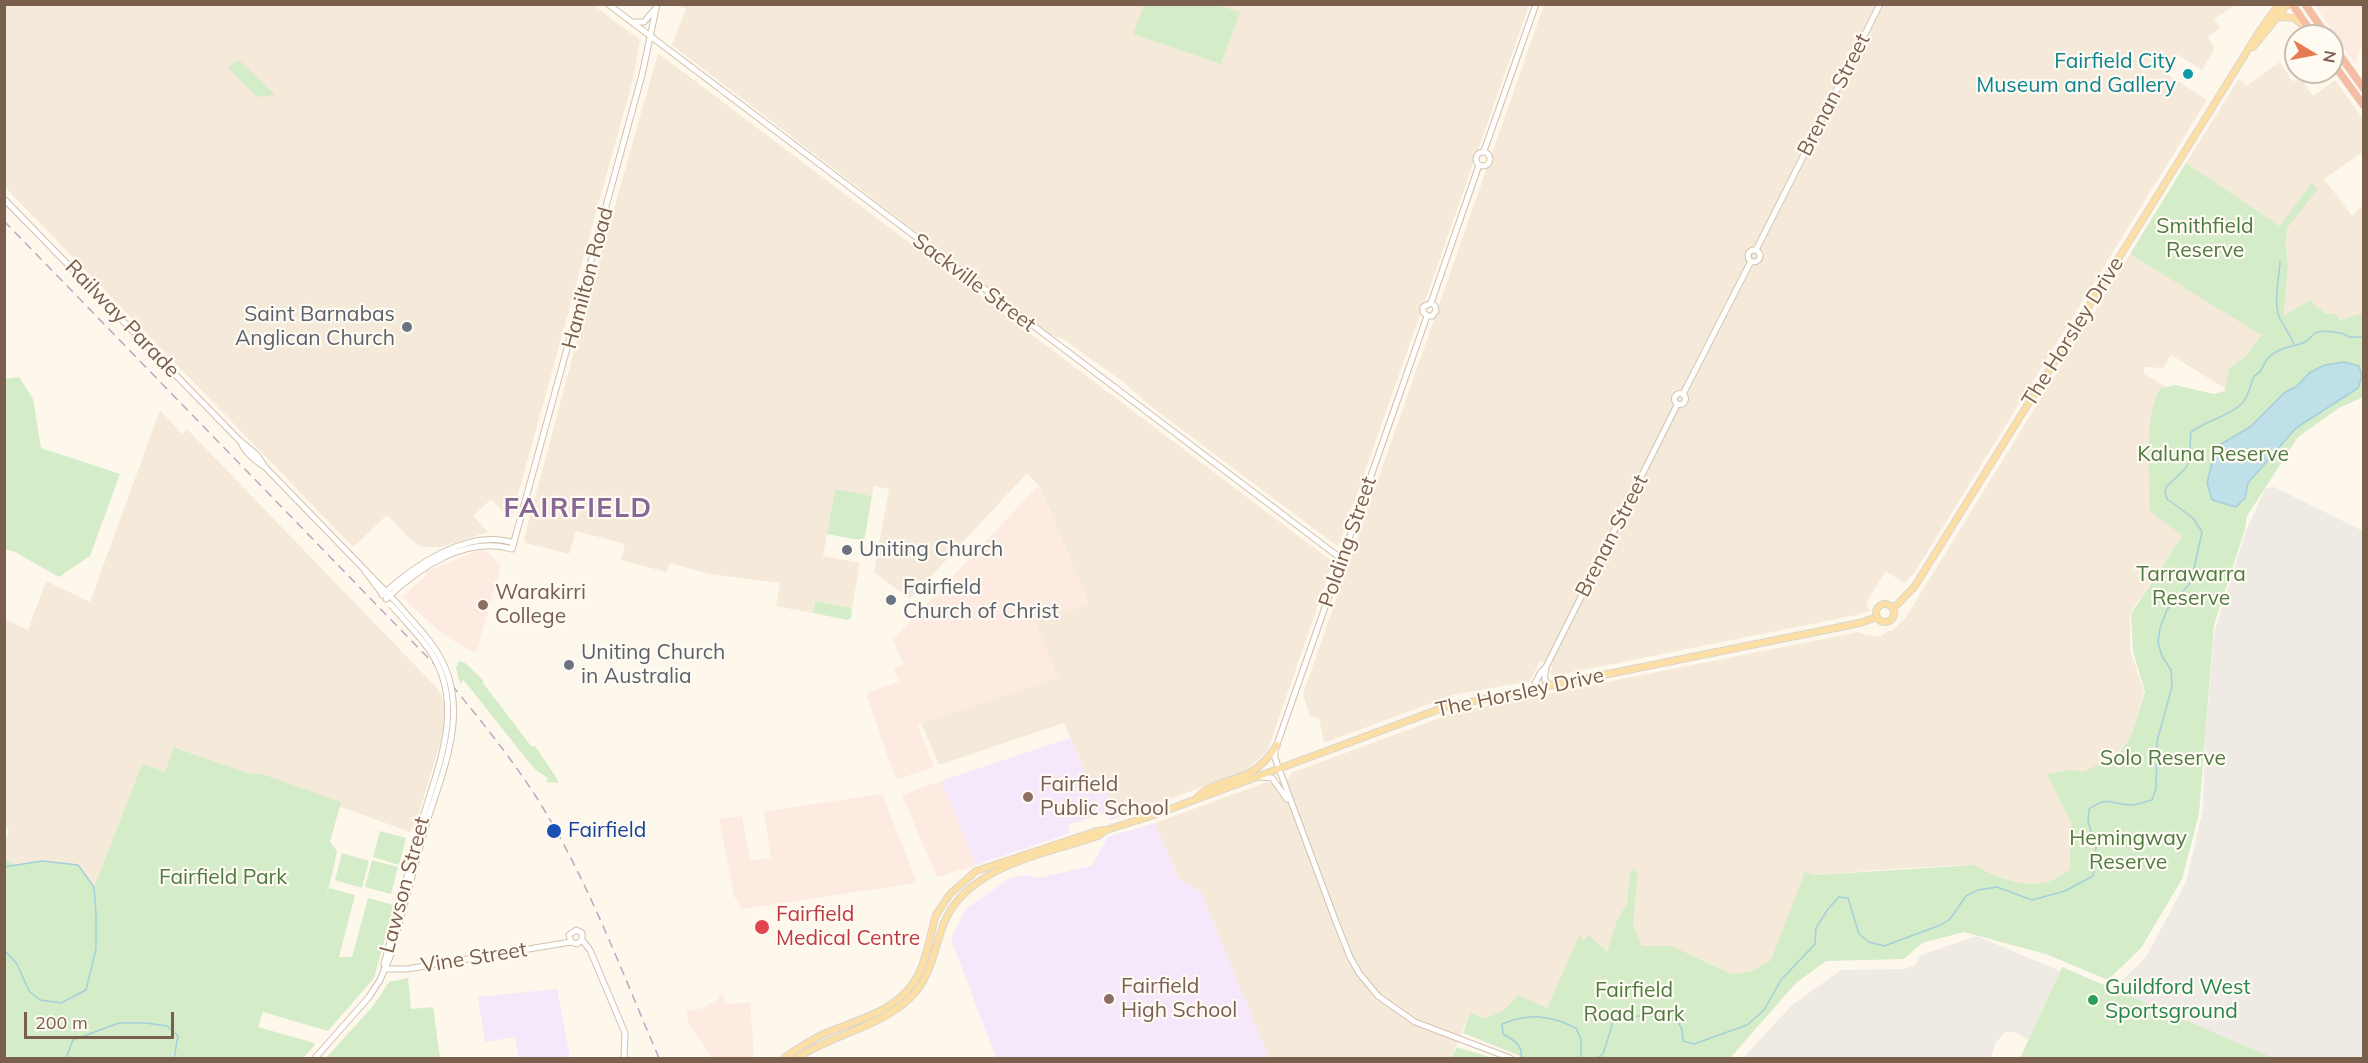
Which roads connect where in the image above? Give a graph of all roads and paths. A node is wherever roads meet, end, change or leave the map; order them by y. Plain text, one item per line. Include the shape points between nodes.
1 (608, 4) edge
2 (657, 4) edge
3 (1536, 4) edge
4 (1880, 4) edge
5 (2279, 4) edge
6 (2290, 4) edge
7 (2305, 4) edge
8 (2279, 17) junction
9 (630, 22) junction
10 (2301, 24) edge
11 (2305, 24) edge
12 (2319, 24) edge
13 (650, 38) junction
14 (2248, 52) junction
15 (2344, 61) edge
16 (2344, 78) edge
17 (2364, 89) edge
18 (2364, 106) edge
19 (1485, 151) junction
20 (1479, 165) junction
21 (4, 199) edge
22 (1431, 303) junction
23 (1427, 316) junction
24 (1342, 560) junction
25 (386, 595) junction
26 (1893, 609) junction
27 (1877, 617) junction
28 (1546, 667) junction
29 (1551, 685) junction
30 (1532, 689) junction
31 (1277, 745) junction
32 (1278, 769) junction
33 (1258, 777) junction
34 (1197, 799) junction
35 (1291, 802) junction
36 (1106, 830) junction
37 (582, 940) junction
38 (571, 942) junction
39 (384, 969) junction
40 (1507, 1058) edge
41 (315, 1059) edge
42 (624, 1059) edge
43 (784, 1059) edge
44 (798, 1059) edge

1 - 9 main road, Sackville Street
2 - 9 main road via 644,22
2 - 13 main road, Hamilton Road
3 - 19 main road
4 - 28 main road, Brenan Street via 1756,250 1759,259 1751,261 1683,394 1686,401 1677,405
5 - 14 main road, The Horsley Drive
6 - 8 main road, The Horsley Drive
6 - 11 highway
7 - 12 highway
8 - 10 main road via 2294,18
8 - 14 main road, The Horsley Drive
9 - 13 main road, Sackville Street
13 - 24 main road, Sackville Street
13 - 25 main road, Hamilton Road via 513,546 490,544 468,549 418,571
14 - 26 main road, The Horsley Drive via 1915,586
15 - 17 highway
16 - 18 highway
19 - 20 main road via 1476,156
19 - 20 main road via 1490,161
20 - 22 main road
21 - 25 main road, Railway Parade via 261,459
22 - 23 main road via 1424,307
22 - 23 main road via 1436,311
23 - 24 main road, Polding Street
24 - 31 main road, Polding Street
25 - 39 main road, Lawson Street, bridge via 438,666 448,696 449,722
26 - 27 main road via 1891,620
26 - 27 main road via 1882,604
27 - 29 main road, The Horsley Drive
28 - 29 main road via 1544,678
28 - 30 main road, Brenan Street
29 - 30 main road, The Horsley Drive
30 - 32 main road, The Horsley Drive via 1440,708
31 - 32 main road, Polding Street
31 - 34 main road via 1250,773 1203,792
32 - 33 main road, The Horsley Drive
32 - 35 main road, Polding Street
33 - 34 main road, The Horsley Drive
33 - 35 main road via 1272,778
34 - 36 main road, The Horsley Drive
35 - 40 main road, Polding Street via 1350,957 1378,996 1415,1022
36 - 43 main road, The Horsley Drive via 976,871 953,890 940,908 923,965 904,995 883,1011 811,1040
36 - 44 main road, The Horsley Drive via 998,870 974,884 949,912 926,977 912,996 883,1017
37 - 38 main road via 577,944
37 - 38 main road via 582,933 576,930 569,935
37 - 42 main road via 624,1029
38 - 39 main road, Vine Street via 407,969
39 - 41 main road via 369,998

